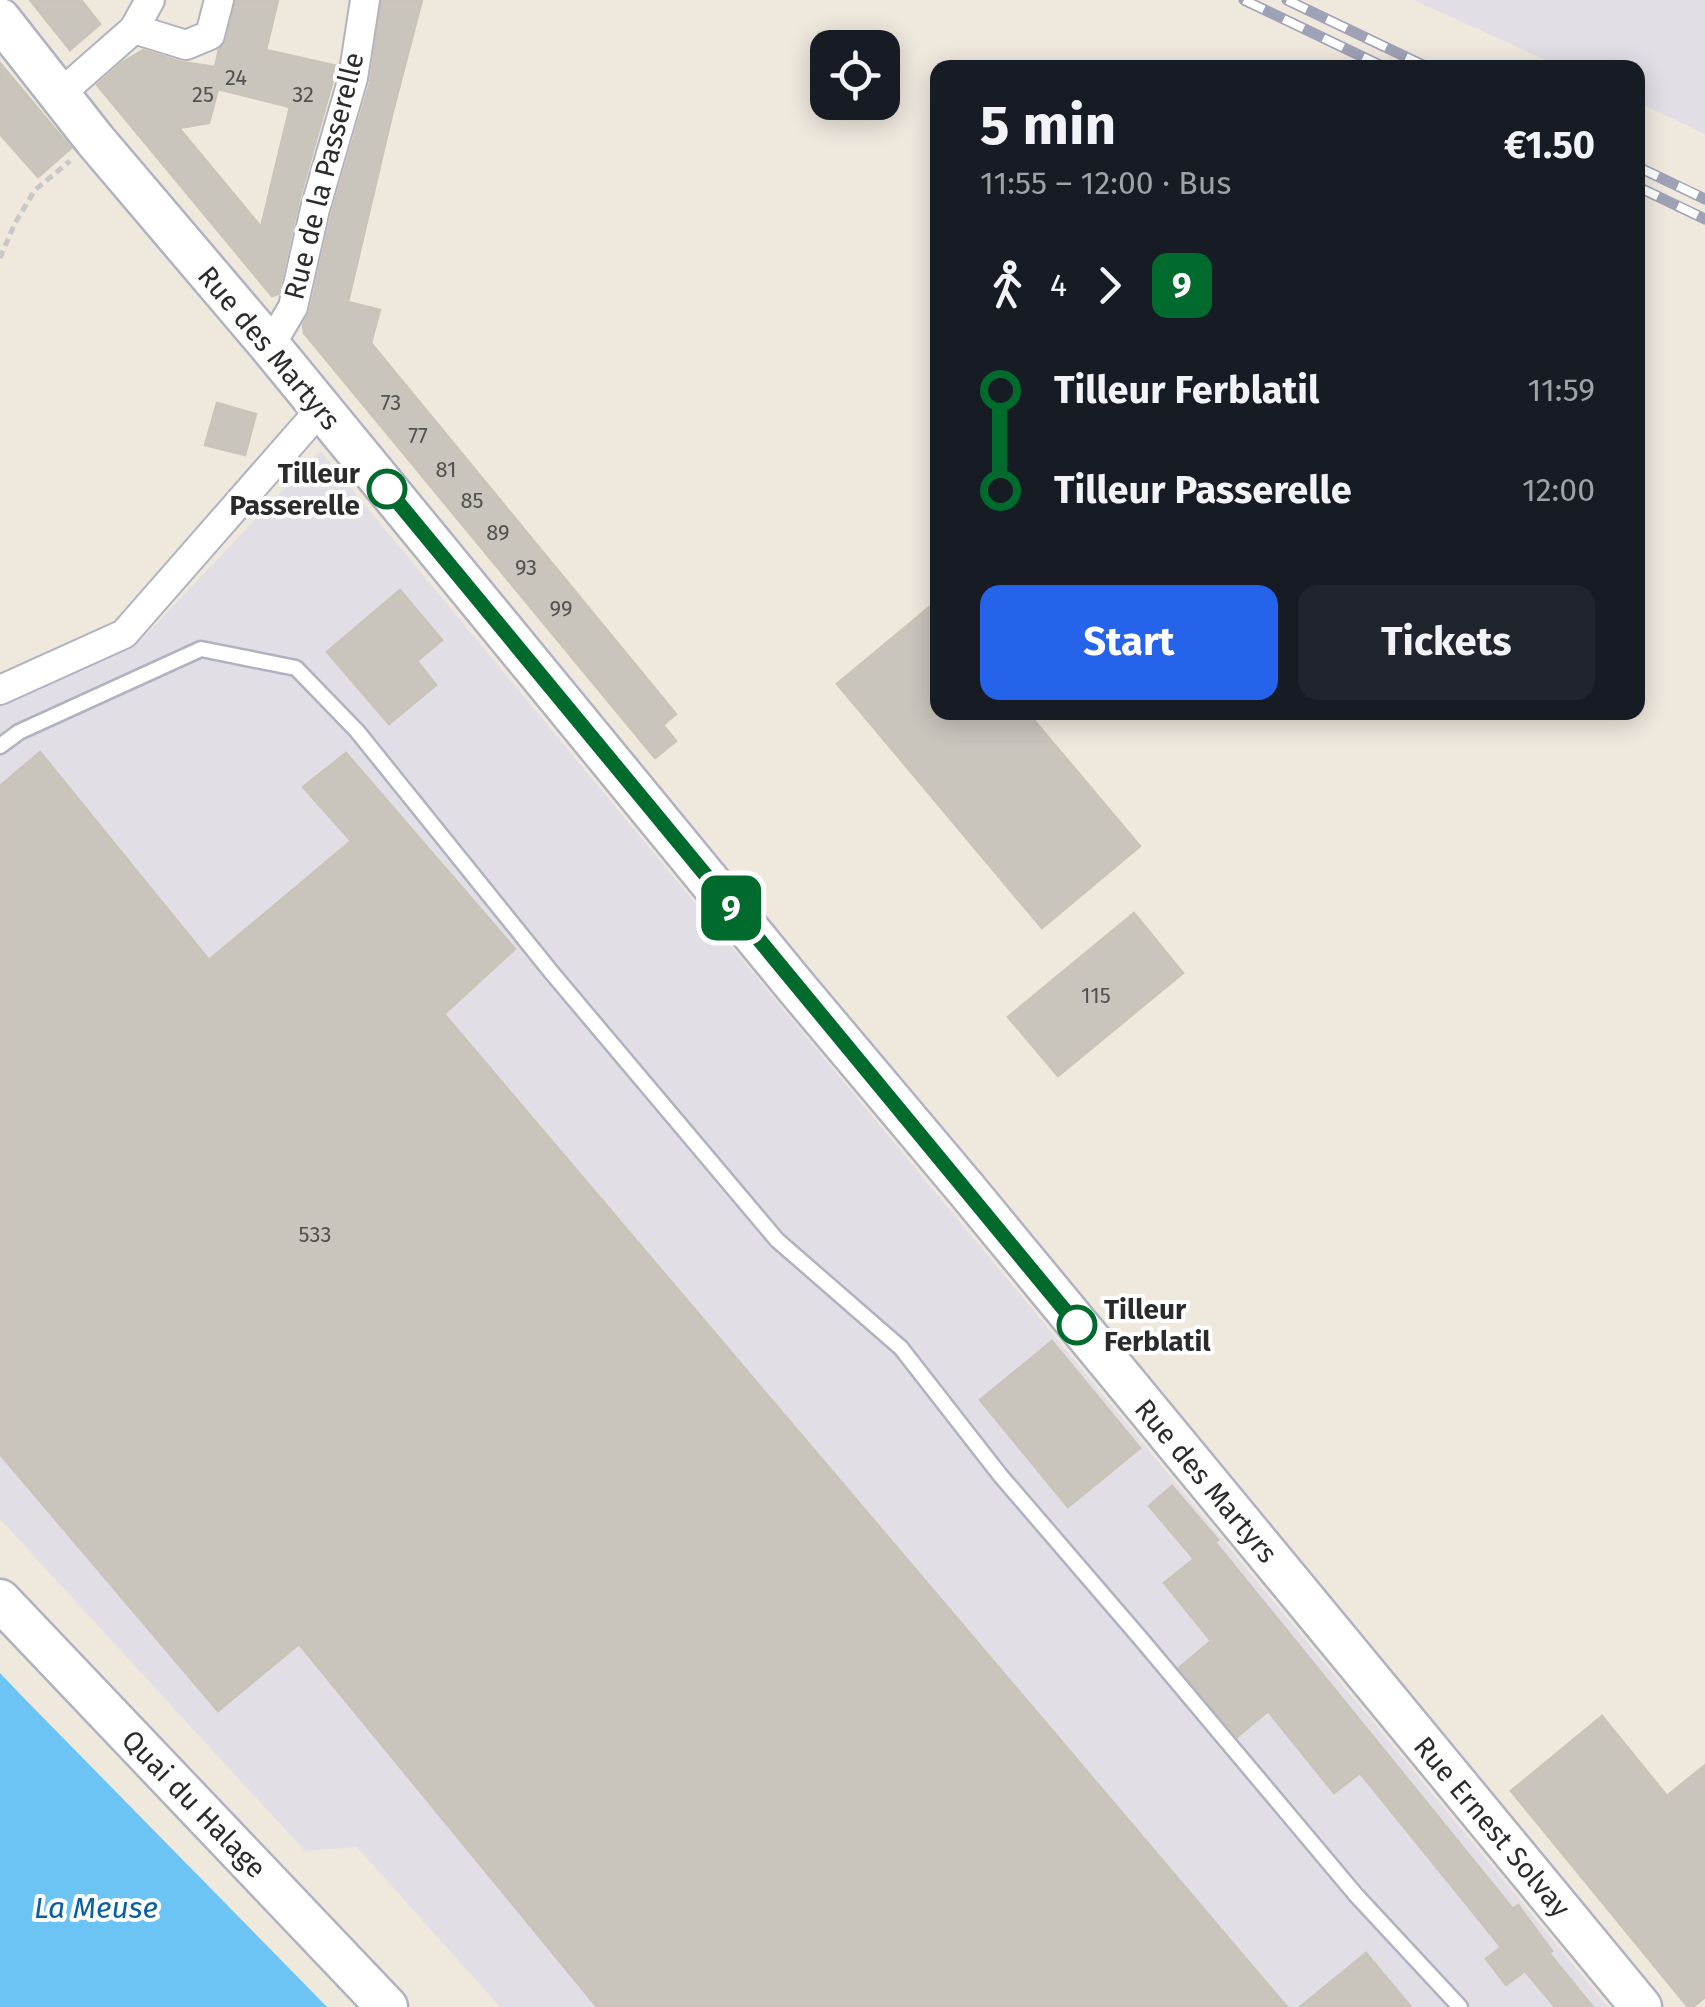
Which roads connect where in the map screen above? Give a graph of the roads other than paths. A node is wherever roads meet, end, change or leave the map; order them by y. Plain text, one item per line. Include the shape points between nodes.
1 (150, 0) edge
2 (219, 0) edge
3 (365, 0) edge
4 (0, 20) edge
5 (134, 29) junction
6 (60, 94) junction
7 (270, 346) junction
8 (320, 410) junction
9 (0, 690) edge
10 (0, 746) edge
11 (0, 1600) edge
12 (1343, 1647) joint
13 (387, 2007) edge
14 (1460, 2007) edge
15 (1640, 2007) edge

1 - 5 street
2 - 5 street via 210,35 186,45
3 - 7 street, Rue de la Passerelle via 353,78 293,307
4 - 6 street, Rue des Martyrs
5 - 6 street
6 - 7 street, Rue des Martyrs
7 - 8 street, Rue des Martyrs
8 - 9 street via 124,634
8 - 12 street, Rue des Martyrs
10 - 14 lane via 201,650 296,668 356,731 778,1240 902,1348 1000,1475 1356,1895
11 - 13 street, Quai du Halage
12 - 15 street, Rue Ernest Solvay

